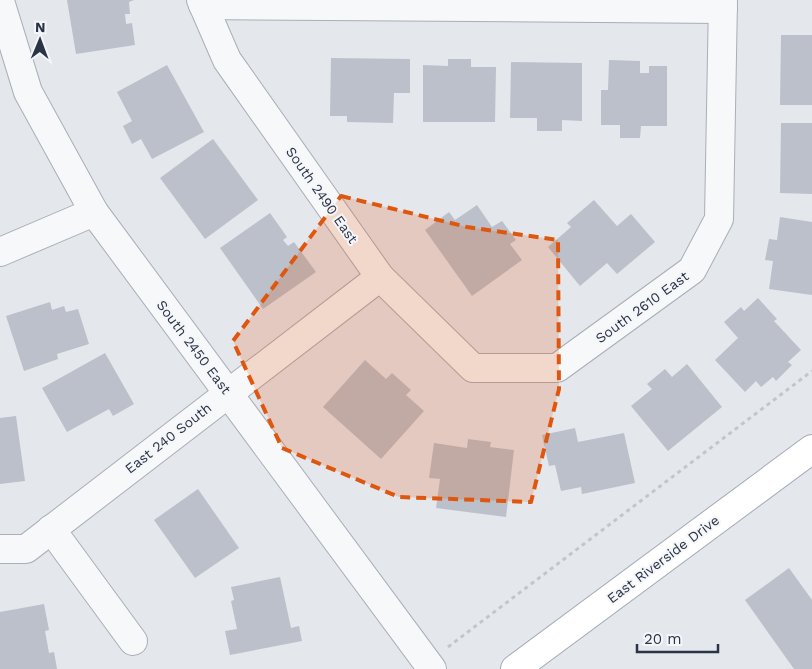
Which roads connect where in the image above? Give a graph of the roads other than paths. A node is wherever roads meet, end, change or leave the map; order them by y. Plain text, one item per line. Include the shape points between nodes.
1 (0, 1) edge
2 (202, 2) edge
3 (723, 4) edge
4 (94, 212) junction
5 (0, 252) edge
6 (380, 277) junction
7 (473, 368) joint
8 (228, 393) junction
9 (812, 448) edge
10 (51, 529) junction
11 (0, 549) edge
12 (133, 641) dead end
13 (432, 669) edge
14 (514, 669) edge

1 - 4 street, South 2450 East via 28,92
2 - 3 street
2 - 6 street, South 2490 East via 227,60
3 - 7 street, South 2610 East via 719,219 692,270 557,368
4 - 5 street
4 - 8 street, South 2450 East
6 - 7 street, South 2490 East
6 - 8 street, East 240 South
8 - 10 street, East 240 South
8 - 13 street, South 2450 East
9 - 14 main road, East Riverside Drive
10 - 11 street, East 240 South via 26,549
10 - 12 street

